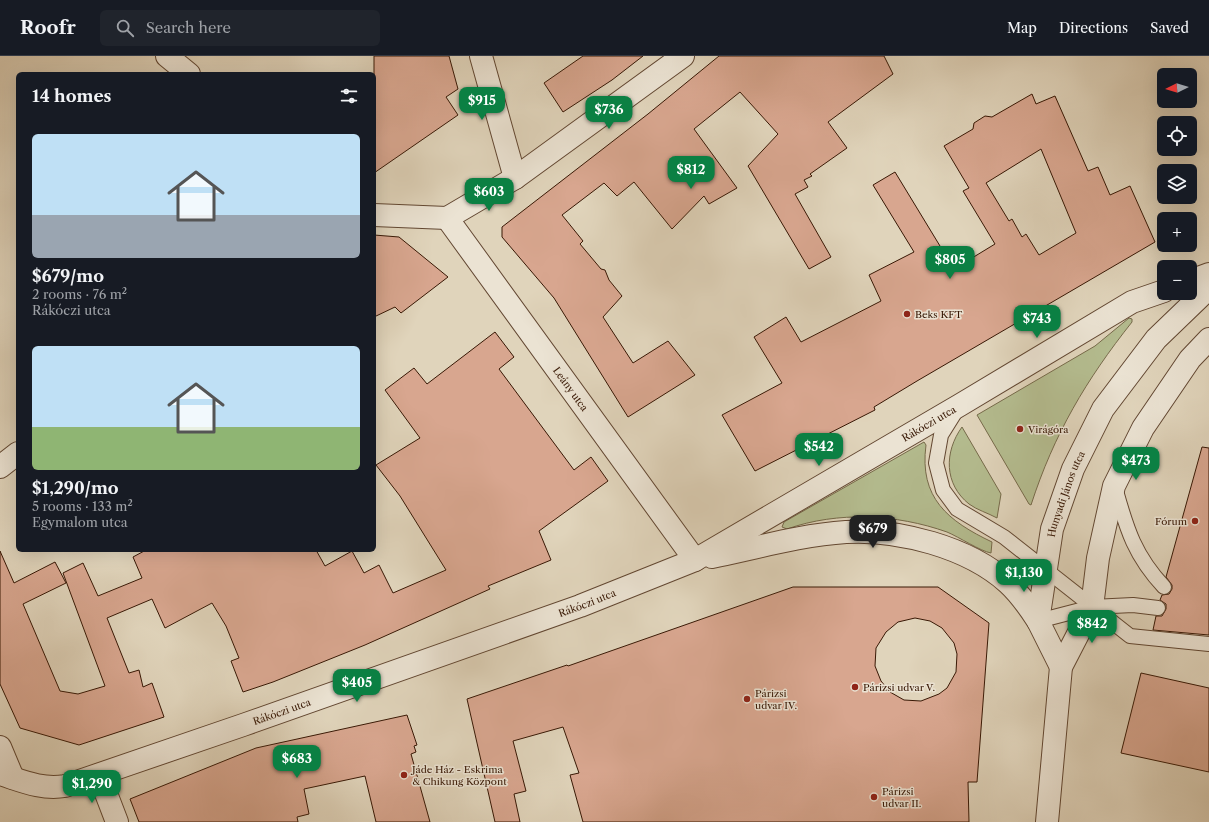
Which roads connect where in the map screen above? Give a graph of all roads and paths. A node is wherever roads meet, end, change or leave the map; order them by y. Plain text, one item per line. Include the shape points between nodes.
1 (167, 56) edge
2 (481, 56) edge
3 (683, 56) edge
4 (186, 72) edge
5 (515, 178) junction
6 (376, 215) edge
7 (447, 218) junction
8 (1209, 274) edge
9 (1197, 278) edge
10 (1209, 288) edge
11 (1157, 293) edge
12 (1209, 339) edge
13 (960, 405) junction
14 (16, 455) edge
15 (0, 467) edge
16 (1114, 486) junction
17 (695, 560) junction
18 (1045, 569) junction
19 (1164, 587) dead end
20 (1092, 607) junction
21 (1158, 608) dead end
22 (1038, 621) junction
23 (1209, 644) edge
24 (1061, 667) junction
25 (0, 746) edge
26 (98, 775) junction
27 (7, 776) edge
28 (117, 822) edge
29 (1047, 822) edge

1 - 4 street
2 - 5 street
3 - 5 street
5 - 7 street
6 - 7 street
7 - 17 street, Leány utca
8 - 9 street
10 - 18 street, Hunyadi János utca via 1156,338 1103,409 1073,469 1052,529
11 - 13 street, Rákóczi utca via 1132,302
12 - 16 street via 1190,359 1143,428
13 - 17 street, Rákóczi utca
13 - 18 lane via 941,435 937,450 936,463 943,490 957,509 1004,537
14 - 15 street
16 - 19 lane via 1136,552
16 - 20 street via 1098,558
17 - 22 street, Rákóczi utca via 827,534 887,533 928,542 979,563 1007,583 1022,598
17 - 26 street, Rákóczi utca via 580,606
18 - 20 lane
18 - 22 street, Hunyadi János utca
20 - 21 lane via 1133,605
20 - 22 lane
20 - 23 lane via 1130,636
20 - 24 street
22 - 24 street
24 - 29 street
25 - 27 street
26 - 27 street, Rákóczi utca via 51,788
26 - 28 street

